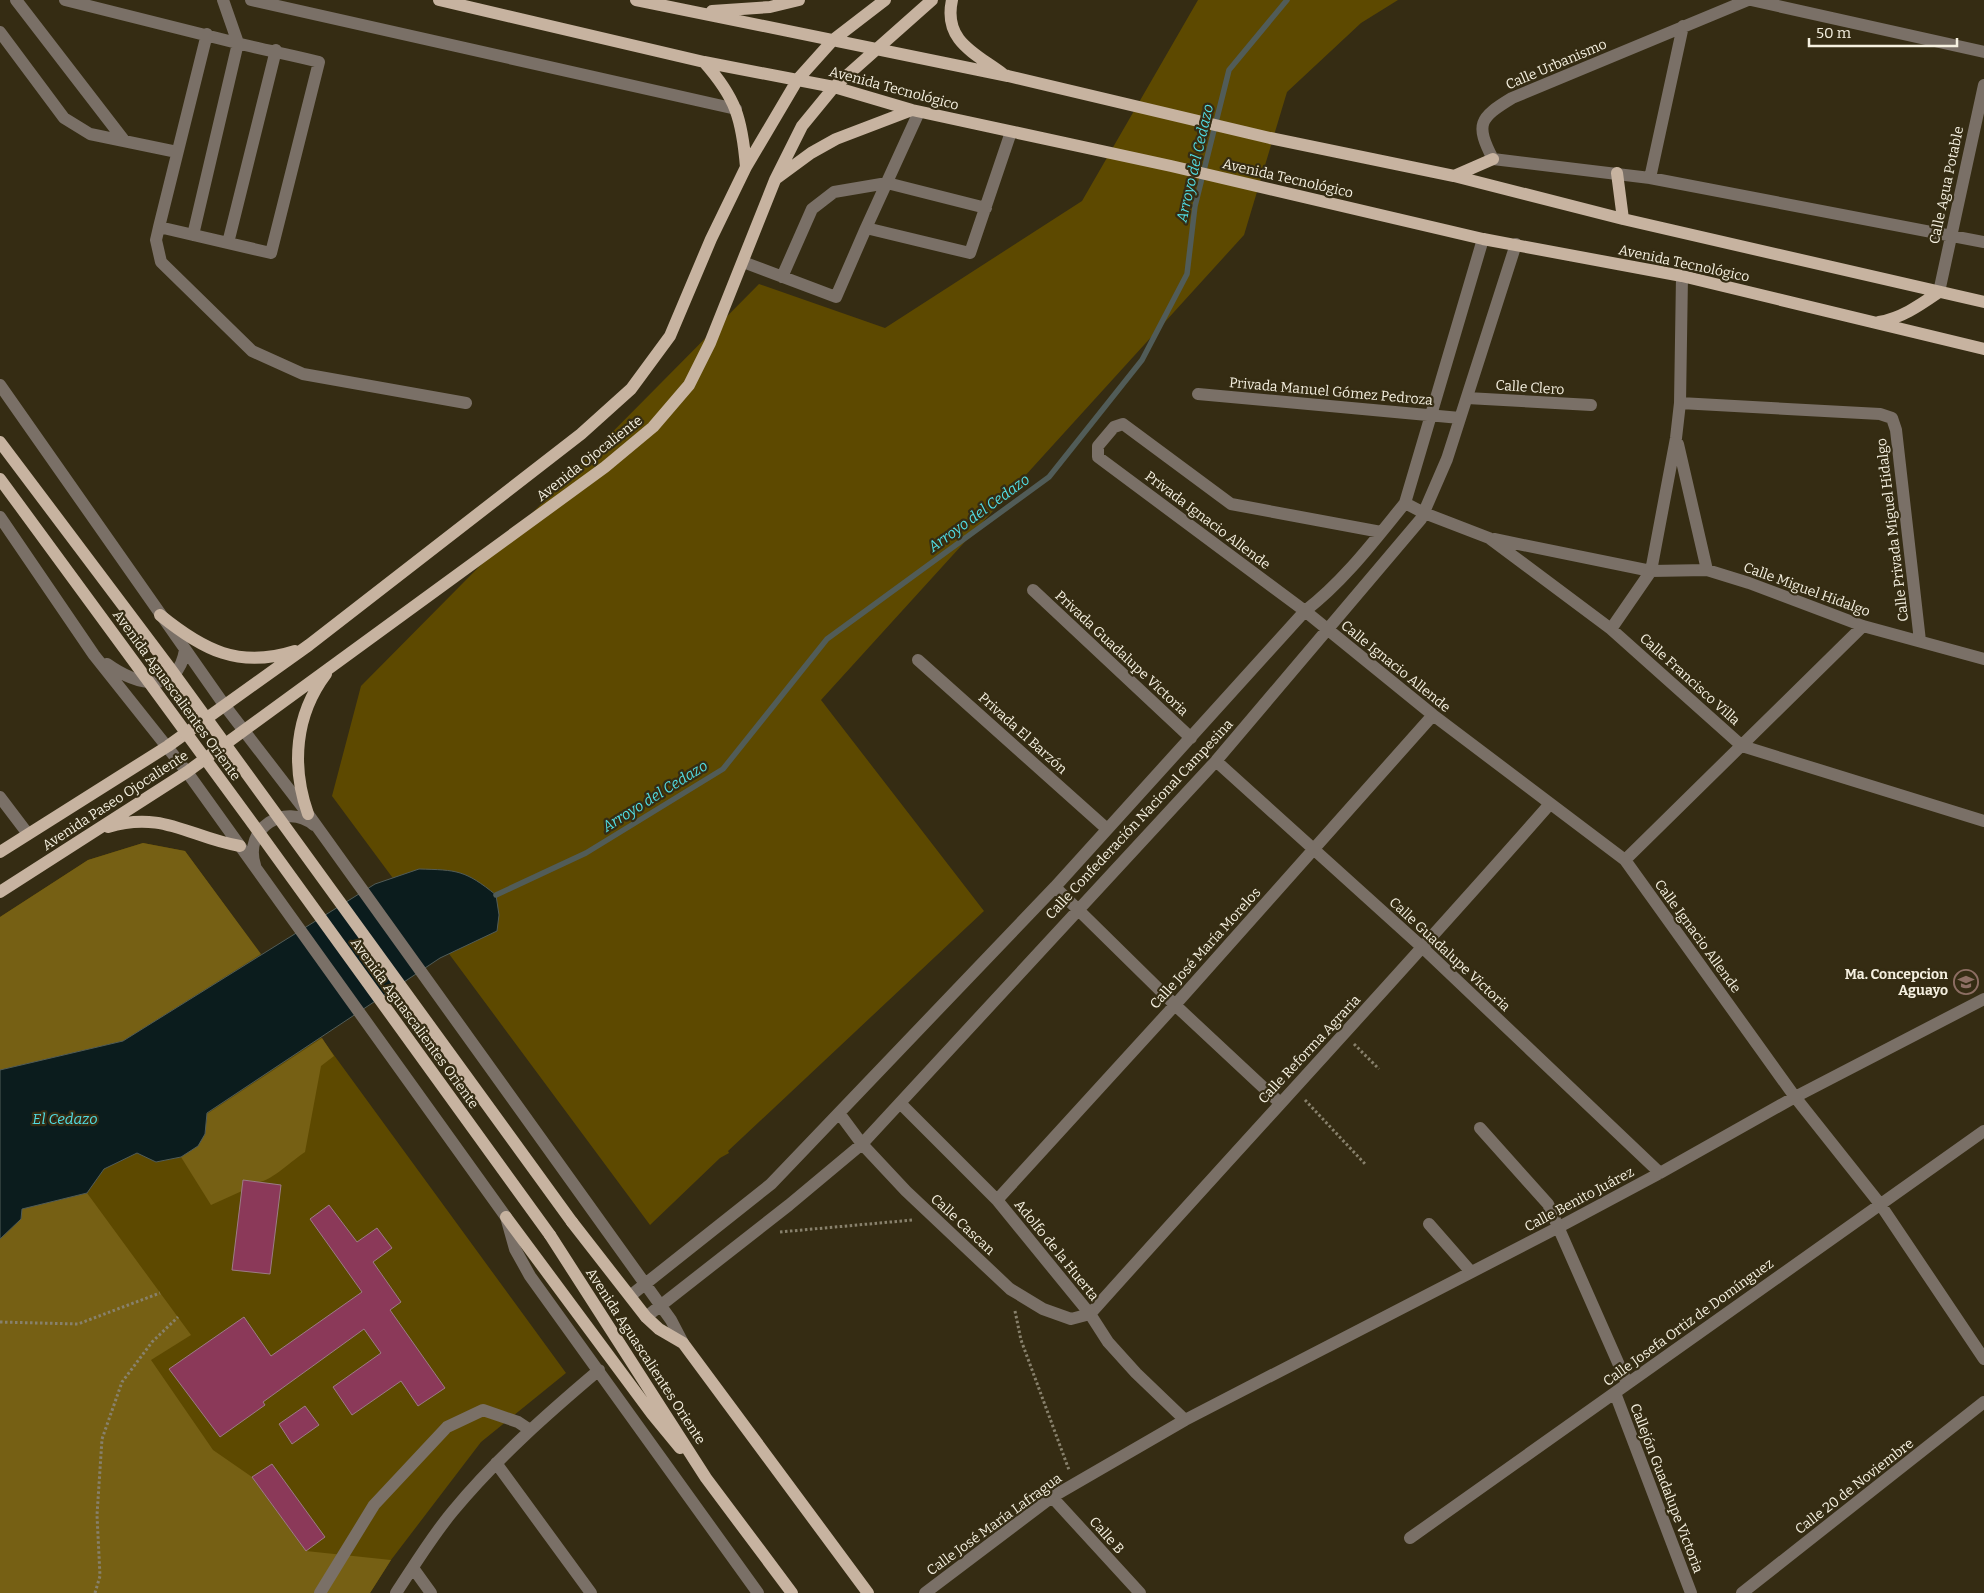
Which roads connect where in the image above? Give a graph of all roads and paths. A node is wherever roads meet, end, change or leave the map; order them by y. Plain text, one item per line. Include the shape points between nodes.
1 (16, 0) edge
2 (65, 0) edge
3 (224, 0) edge
4 (251, 0) edge
5 (439, 0) edge
6 (636, 0) edge
7 (798, 0) edge
8 (884, 0) edge
9 (932, 0) edge
10 (952, 0) edge
11 (1750, 0) edge
12 (696, 12) junction
13 (1683, 26) junction
14 (0, 32) edge
15 (207, 34) junction
16 (833, 40) junction
17 (238, 43) junction
18 (874, 49) junction
19 (276, 50) junction
20 (1984, 52) edge
21 (704, 62) junction
22 (1008, 76) junction
23 (798, 79) junction
24 (1984, 85) edge
25 (834, 87) junction
26 (736, 109) junction
27 (916, 111) junction
28 (1012, 132) junction
29 (123, 139) junction
30 (177, 152) junction
31 (1493, 159) junction
32 (746, 167) junction
33 (1617, 173) junction
34 (1454, 176) junction
35 (1650, 178) junction
36 (775, 180) junction
37 (887, 183) junction
38 (986, 208) junction
39 (1624, 219) junction
40 (159, 227) junction
41 (866, 228) junction
42 (1950, 234) junction
43 (193, 235) junction
44 (1483, 239) junction
45 (1984, 242) edge
46 (228, 243) junction
47 (1516, 244) junction
48 (743, 262) junction
49 (1682, 276) junction
50 (782, 277) junction
51 (1939, 292) junction
52 (1984, 302) edge
53 (1874, 323) junction
54 (1984, 349) edge
55 (0, 385) edge
56 (1198, 394) dead end
57 (1467, 398) junction
58 (466, 403) dead end
59 (1680, 403) junction
60 (1591, 406) dead end
61 (1432, 414) junction
62 (1460, 418) junction
63 (1676, 438) junction
64 (0, 442) edge
65 (0, 479) edge
66 (1405, 503) junction
67 (1424, 513) junction
68 (0, 517) edge
69 (1381, 532) junction
70 (1489, 538) junction
71 (1708, 570) junction
72 (1651, 571) junction
73 (1033, 590) dead end
74 (1306, 611) junction
75 (160, 615) junction
76 (1864, 626) junction
77 (1611, 629) junction
78 (1328, 631) junction
79 (1920, 641) junction
80 (309, 645) junction
81 (186, 650) junction
82 (94, 655) junction
83 (1984, 659) edge
84 (918, 660) dead end
85 (336, 662) junction
86 (225, 706) junction
87 (1433, 715) junction
88 (245, 731) junction
89 (1191, 738) junction
90 (168, 746) junction
91 (1742, 746) junction
92 (1216, 761) junction
93 (187, 772) junction
94 (0, 797) edge
95 (1549, 805) junction
96 (308, 814) junction
97 (1984, 821) edge
98 (1107, 829) junction
99 (320, 830) junction
100 (28, 834) junction
101 (88, 836) junction
102 (240, 846) junction
103 (1314, 848) junction
104 (0, 852) edge
105 (1625, 860) junction
106 (258, 870) junction
107 (1055, 887) junction
108 (0, 892) edge
109 (1077, 909) junction
110 (1423, 948) junction
111 (1984, 999) edge
112 (1175, 1005) junction
113 (1344, 1034) junction
114 (1379, 1069) dead end
115 (1293, 1088) junction
116 (1795, 1096) junction
117 (1279, 1102) junction
118 (901, 1104) junction
119 (839, 1113) junction
120 (1480, 1128) dead end
121 (1984, 1131) edge
122 (862, 1144) junction
123 (1366, 1165) dead end
124 (1660, 1174) junction
125 (997, 1200) junction
126 (1880, 1204) junction
127 (506, 1218) junction
128 (934, 1218) junction
129 (1429, 1224) dead end
130 (1559, 1227) junction
131 (779, 1232) dead end
132 (1471, 1272) junction
133 (646, 1284) junction
134 (1010, 1288) junction
135 (160, 1293) dead end
136 (630, 1296) junction
137 (660, 1304) junction
138 (1090, 1314) junction
139 (646, 1316) junction
140 (178, 1317) dead end
141 (0, 1322) edge
142 (683, 1343) junction
143 (1984, 1359) edge
144 (599, 1370) junction
145 (1628, 1383) junction
146 (1615, 1393) junction
147 (1984, 1402) edge
148 (1185, 1420) junction
149 (530, 1430) junction
150 (496, 1463) junction
151 (706, 1478) junction
152 (1074, 1484) junction
153 (1052, 1496) junction
154 (1410, 1538) dead end
155 (413, 1568) junction
156 (95, 1593) edge
157 (320, 1593) edge
158 (396, 1593) edge
159 (432, 1593) edge
160 (591, 1593) edge
161 (758, 1593) edge
162 (792, 1593) edge
163 (868, 1593) edge
164 (925, 1593) edge
165 (1140, 1593) edge
166 (1691, 1593) edge
167 (1742, 1593) edge

1 - 29 street
2 - 15 street
3 - 17 street
4 - 26 street
5 - 21 main road, Avenida Tecnológico
6 - 12 main road, Avenida Tecnológico
7 - 12 main road via 770,7
8 - 16 main road, Avenida Ojocaliente
9 - 18 main road, Avenida Ojocaliente
10 - 22 main road via 952,28 959,42
11 - 13 street, Calle Urbanismo
11 - 20 street
12 - 16 main road, Avenida Tecnológico
13 - 31 street, Calle Urbanismo via 1512,98 1488,112 1482,127
13 - 35 street
14 - 29 street via 64,118 90,134
15 - 17 street
15 - 30 street
16 - 18 main road, Avenida Tecnológico
16 - 23 main road, Avenida Ojocaliente
17 - 19 street
17 - 43 street
18 - 22 main road, Avenida Tecnológico
18 - 25 main road, Avenida Ojocaliente
19 - 46 street
19 - 46 street via 319,62 271,253
21 - 23 main road, Avenida Tecnológico
21 - 26 main road via 724,84
22 - 34 main road, Avenida Tecnológico via 1270,138
23 - 25 main road, Avenida Tecnológico
23 - 32 main road, Avenida Ojocaliente
24 - 42 street, Calle Agua Potable
25 - 27 main road, Avenida Tecnológico
25 - 36 main road, Avenida Ojocaliente via 802,126
26 - 32 main road via 743,130
27 - 28 main road, Avenida Tecnológico
27 - 36 main road via 836,140 811,153
27 - 37 street
28 - 38 street
28 - 44 main road, Avenida Tecnológico
29 - 30 street
30 - 40 street
31 - 33 street
31 - 34 main road
32 - 80 main road, Avenida Ojocaliente via 670,336 631,389 581,434
33 - 35 street
33 - 39 main road
34 - 39 main road, Avenida Tecnológico
35 - 42 street
36 - 48 main road, Avenida Ojocaliente
37 - 38 street
37 - 41 street
37 - 50 street via 834,192 812,209
38 - 41 street via 970,253
39 - 51 main road, Avenida Tecnológico
40 - 43 street
40 - 58 street via 156,240 162,262 252,352 303,374
41 - 50 street via 836,297
42 - 45 street
42 - 51 street, Calle Agua Potable
43 - 46 street
44 - 47 main road, Avenida Tecnológico
44 - 61 street, Calle Confederación Nacional Campesina
47 - 49 main road, Avenida Tecnológico
47 - 57 street, Calle Confederación Nacional Campesina
48 - 50 street
48 - 85 main road, Avenida Ojocaliente via 710,343 689,384 653,427 605,467
49 - 53 main road, Avenida Tecnológico
49 - 59 street
51 - 52 main road, Avenida Tecnológico
51 - 53 main road via 1894,319
53 - 54 main road, Avenida Tecnológico
55 - 75 street, Avenida Aguascalientes Oriente
56 - 61 street, Privada Manuel Gómez Pedroza
57 - 60 street, Calle Clero
57 - 62 street, Calle Confederación Nacional Campesina
59 - 63 street
59 - 79 street, Calle Privada Miguel Hidalgo via 1880,414 1892,418
61 - 62 street, Privada Manuel Gómez Pedroza
61 - 66 street, Calle Confederación Nacional Campesina
62 - 67 street, Calle Confederación Nacional Campesina
63 - 71 street
63 - 72 street
64 - 136 main road, Avenida Aguascalientes Oriente, bridge via 175,675 572,1222
65 - 151 main road, Avenida Aguascalientes Oriente, bridge via 550,1235
66 - 67 street, Calle Francisco Villa
66 - 69 street, Calle Confederación Nacional Campesina
67 - 70 street, Calle Francisco Villa
67 - 78 street, Calle Confederación Nacional Campesina
68 - 82 street
69 - 74 street, Calle Confederación Nacional Campesina via 1330,592
69 - 74 street, Privada Ignacio Allende via 1231,504 1123,424 1114,426 1098,446 1098,457
70 - 72 street, Calle Miguel Hidalgo
70 - 77 street, Calle Francisco Villa
71 - 72 street, Calle Miguel Hidalgo
71 - 76 street, Calle Miguel Hidalgo
72 - 77 street
73 - 89 street, Privada Guadalupe Victoria
74 - 78 street, Calle Ignacio Allende
74 - 89 street, Calle Confederación Nacional Campesina
75 - 80 main road via 200,644 232,656 279,656
75 - 81 street, Avenida Aguascalientes Oriente
76 - 79 street, Calle Miguel Hidalgo
76 - 91 street
77 - 91 street, Calle Francisco Villa
78 - 87 street, Calle Ignacio Allende
78 - 92 street, Calle Confederación Nacional Campesina
79 - 83 street, Calle Miguel Hidalgo
80 - 86 main road, Avenida Ojocaliente
81 - 82 street via 176,671 155,683 126,676
81 - 86 street, Avenida Aguascalientes Oriente
82 - 90 street
84 - 98 street, Privada El Barzón
85 - 88 main road, Avenida Ojocaliente
85 - 96 main road via 311,698 298,740 298,778
86 - 88 street, Avenida Aguascalientes Oriente
86 - 90 main road, Avenida Paseo Ojocaliente
87 - 95 street, Calle Ignacio Allende
87 - 103 street, Calle José María Morelos
88 - 93 main road, Avenida Paseo Ojocaliente
88 - 96 street, Avenida Aguascalientes Oriente
89 - 98 street, Calle Confederación Nacional Campesina
90 - 93 street
90 - 100 main road, Avenida Paseo Ojocaliente
91 - 97 street, Calle Francisco Villa
91 - 105 street
92 - 103 street, Calle Guadalupe Victoria
92 - 109 street, Calle Confederación Nacional Campesina
93 - 101 main road, Avenida Paseo Ojocaliente
93 - 102 street
94 - 100 street
95 - 105 street, Calle Ignacio Allende
95 - 110 street, Calle Reforma Agraria
96 - 99 street, Avenida Aguascalientes Oriente
98 - 107 street, Calle Confederación Nacional Campesina
99 - 106 street via 296,816 269,822 257,835 254,844
99 - 133 street, Avenida Aguascalientes Oriente
100 - 104 main road, Avenida Paseo Ojocaliente
101 - 102 main road via 118,824 151,821
101 - 108 main road, Avenida Paseo Ojocaliente
102 - 106 street
103 - 110 street, Calle Guadalupe Victoria
103 - 112 street, Calle José María Morelos
105 - 116 street, Calle Ignacio Allende
106 - 127 street
107 - 109 street
107 - 119 street, Calle Confederación Nacional Campesina
109 - 112 street
109 - 118 street, Calle Confederación Nacional Campesina
110 - 113 street, Calle Reforma Agraria
110 - 124 street, Calle Guadalupe Victoria
111 - 116 street, Calle Benito Juárez
112 - 117 street
112 - 125 street, Calle José María Morelos
113 - 114 path
113 - 115 street, Calle Reforma Agraria
115 - 117 street, Calle Reforma Agraria
115 - 123 path
116 - 124 street, Calle Benito Juárez
116 - 126 street, Calle Ignacio Allende
117 - 138 street, Calle Reforma Agraria
118 - 122 street, Calle Confederación Nacional Campesina
118 - 125 street, Adolfo de la Huerta
119 - 122 street, Calle Cascan
119 - 133 street, Calle Confederación Nacional Campesina via 771,1184
120 - 130 street via 1548,1204
121 - 126 street, Calle Josefa Ortiz de Domínguez
122 - 128 street, Calle Cascan
122 - 137 street, Calle Confederación Nacional Campesina via 790,1205
124 - 130 street, Calle Benito Juárez
125 - 138 street, Adolfo de la Huerta
126 - 143 street, Calle Ignacio Allende
126 - 145 street, Calle Josefa Ortiz de Domínguez
127 - 144 street via 515,1249 526,1269
127 - 151 main road via 652,1414
128 - 131 path
128 - 134 street, Calle Cascan
129 - 132 street
130 - 132 street, Calle Benito Juárez
130 - 145 street
132 - 148 street, Calle Benito Juárez
133 - 136 street, Calle Confederación Nacional Campesina
133 - 137 street, Avenida Aguascalientes Oriente
134 - 138 street, Calle Cascan via 1043,1309 1072,1319
134 - 152 path via 1020,1340
135 - 141 path via 78,1324
136 - 139 main road, Avenida Aguascalientes Oriente
137 - 139 street, Calle Confederación Nacional Campesina
137 - 142 street, Avenida Aguascalientes Oriente
138 - 148 street, Adolfo de la Huerta via 1108,1342
139 - 142 main road, Avenida Aguascalientes Oriente via 659,1329
140 - 156 path via 152,1342 122,1382 102,1439 97,1515 100,1576
142 - 163 main road, Avenida Aguascalientes Oriente
144 - 149 street
144 - 161 street
145 - 146 street, Calle Josefa Ortiz de Domínguez
146 - 154 street, Calle Josefa Ortiz de Domínguez
146 - 166 street, Callejón Guadalupe Victoria
147 - 167 street, Calle 20 de Noviembre
148 - 152 street, Calle José María Lafragua
149 - 150 street
149 - 157 street via 518,1422 483,1410 447,1427 374,1505
150 - 155 street via 452,1512
150 - 160 street
151 - 162 main road, Avenida Aguascalientes Oriente
152 - 153 street, Calle José María Lafragua
153 - 164 street, Calle José María Lafragua
153 - 165 street, Calle B
155 - 158 street
155 - 159 street

